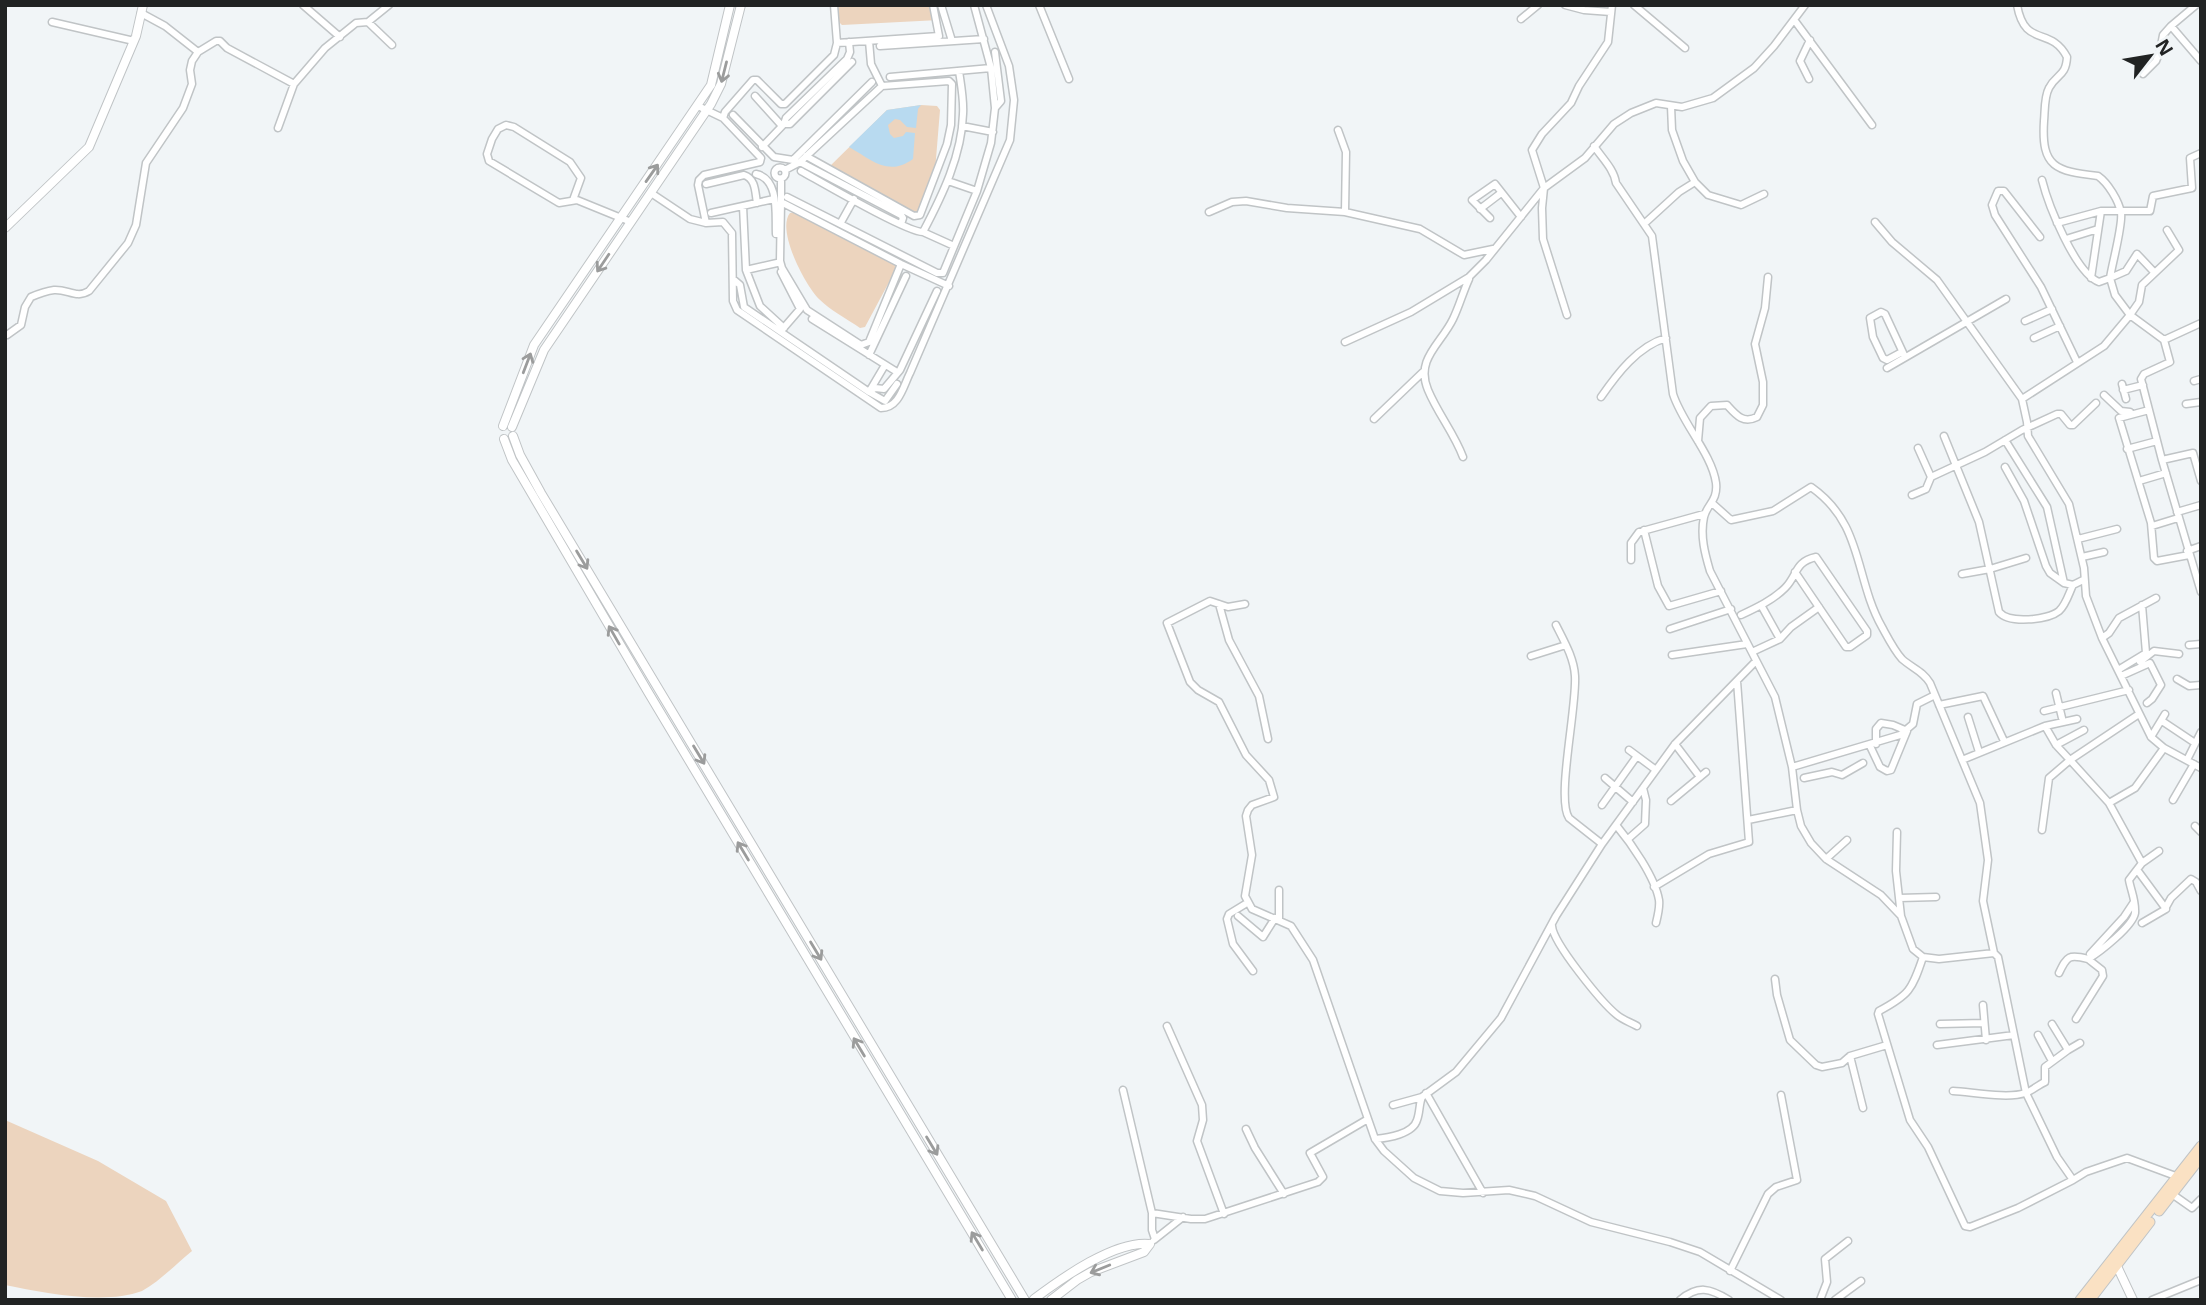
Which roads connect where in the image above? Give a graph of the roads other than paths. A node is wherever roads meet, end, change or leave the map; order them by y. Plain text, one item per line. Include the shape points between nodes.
1 (303, 5) edge
2 (389, 5) edge
3 (730, 5) edge
4 (741, 5) edge
5 (834, 5) edge
6 (933, 5) edge
7 (941, 5) edge
8 (974, 5) edge
9 (986, 5) edge
10 (1039, 5) edge
11 (1538, 5) edge
12 (1565, 5) edge
13 (1634, 5) edge
14 (1805, 5) edge
15 (2017, 5) edge
16 (2196, 5) edge
17 (142, 9) edge
18 (1611, 9) edge
19 (1521, 19) dead end
20 (1795, 21) junction
21 (52, 22) dead end
22 (368, 22) junction
23 (2171, 26) junction
24 (340, 37) junction
25 (984, 39) junction
26 (1810, 40) junction
27 (134, 41) junction
28 (869, 41) junction
29 (953, 41) junction
30 (849, 42) junction
31 (837, 43) junction
32 (392, 45) dead end
33 (880, 46) dead end
34 (1685, 48) dead end
35 (1003, 50) junction
36 (198, 52) junction
37 (2201, 61) edge
38 (852, 62) dead end
39 (991, 68) junction
40 (960, 71) junction
41 (2143, 74) dead end
42 (890, 77) dead end
43 (1069, 79) dead end
44 (1809, 79) dead end
45 (872, 82) dead end
46 (294, 84) junction
47 (882, 86) junction
48 (755, 96) dead end
49 (698, 106) junction
50 (1671, 106) junction
51 (995, 108) junction
52 (708, 110) junction
53 (733, 115) dead end
54 (723, 118) junction
55 (783, 125) junction
56 (962, 125) junction
57 (1872, 125) dead end
58 (278, 128) dead end
59 (1338, 130) dead end
60 (993, 132) junction
61 (1594, 146) junction
62 (762, 147) junction
63 (2201, 153) edge
64 (806, 156) junction
65 (761, 160) junction
66 (800, 162) junction
67 (785, 170) junction
68 (776, 171) junction
69 (801, 171) dead end
70 (756, 174) dead end
71 (781, 179) junction
72 (2042, 180) dead end
73 (948, 181) junction
74 (1695, 181) junction
75 (706, 184) dead end
76 (1544, 188) junction
77 (977, 191) junction
78 (651, 193) junction
79 (1501, 193) junction
80 (1764, 194) dead end
81 (853, 199) junction
82 (573, 200) junction
83 (781, 200) junction
84 (757, 203) junction
85 (743, 206) junction
86 (1480, 209) junction
87 (2119, 209) junction
88 (2101, 211) junction
89 (1209, 212) dead end
90 (1345, 212) junction
91 (711, 213) dead end
92 (1521, 217) junction
93 (621, 218) junction
94 (1490, 218) dead end
95 (631, 222) junction
96 (1875, 222) dead end
97 (706, 223) junction
98 (2057, 223) junction
99 (901, 224) junction
100 (1644, 224) junction
101 (840, 225) junction
102 (5, 228) edge
103 (2098, 229) junction
104 (2166, 230) dead end
105 (923, 232) junction
106 (2040, 237) dead end
107 (2066, 239) junction
108 (954, 246) junction
109 (1494, 249) junction
110 (777, 263) junction
111 (901, 264) junction
112 (746, 270) junction
113 (2154, 272) junction
114 (906, 276) dead end
115 (1469, 277) junction
116 (1768, 277) dead end
117 (2110, 278) junction
118 (733, 279) junction
119 (2091, 279) junction
120 (949, 285) junction
121 (937, 290) dead end
122 (2006, 299) dead end
123 (800, 309) junction
124 (2052, 309) junction
125 (1567, 315) dead end
126 (2130, 315) junction
127 (1968, 320) junction
128 (2025, 321) dead end
129 (2201, 323) edge
130 (2060, 326) junction
131 (782, 330) junction
132 (7, 335) dead end
133 (1665, 338) junction
134 (2034, 338) dead end
135 (2164, 340) junction
136 (1345, 342) dead end
137 (1903, 354) junction
138 (869, 355) junction
139 (2077, 362) junction
140 (885, 365) junction
141 (1887, 368) dead end
142 (897, 372) junction
143 (1423, 372) junction
144 (898, 385) junction
145 (2143, 385) junction
146 (869, 392) junction
147 (2104, 395) dead end
148 (1601, 397) dead end
149 (2022, 398) junction
150 (2126, 399) dead end
151 (2096, 402) dead end
152 (2201, 402) edge
153 (2186, 404) dead end
154 (2149, 408) junction
155 (1374, 419) dead end
156 (507, 426) junction
157 (2028, 428) junction
158 (1944, 436) dead end
159 (509, 438) junction
160 (2005, 440) junction
161 (2157, 441) junction
162 (1697, 442) junction
163 (1918, 448) dead end
164 (2127, 449) junction
165 (1463, 457) dead end
166 (2162, 460) junction
167 (1956, 465) junction
168 (2005, 467) dead end
169 (2166, 473) junction
170 (1931, 477) junction
171 (2139, 481) junction
172 (2201, 481) edge
173 (1912, 495) dead end
174 (1712, 503) junction
175 (2201, 505) edge
176 (1704, 514) junction
177 (2177, 515) junction
178 (2152, 526) junction
179 (2117, 529) dead end
180 (1644, 530) junction
181 (564, 539) junction
182 (2078, 539) junction
183 (2201, 546) edge
184 (2104, 552) dead end
185 (2188, 553) junction
186 (2082, 557) junction
187 (2026, 558) dead end
188 (1631, 560) dead end
189 (1990, 569) junction
190 (1795, 572) junction
191 (1962, 574) dead end
192 (2083, 580) junction
193 (595, 582) junction
194 (2064, 583) junction
195 (2073, 585) junction
196 (586, 587) junction
197 (1721, 591) junction
198 (2201, 592) edge
199 (2156, 598) dead end
200 (1219, 604) junction
201 (1245, 604) dead end
202 (1761, 605) junction
203 (2142, 605) junction
204 (1819, 607) junction
205 (1731, 609) junction
206 (1741, 615) dead end
207 (1556, 625) dead end
208 (1670, 629) dead end
209 (2102, 638) junction
210 (1780, 639) junction
211 (1747, 644) junction
212 (2201, 644) edge
213 (1566, 645) junction
214 (2189, 645) dead end
215 (1752, 652) junction
216 (2179, 654) dead end
217 (1672, 655) dead end
218 (1531, 656) dead end
219 (1756, 661) junction
220 (646, 667) junction
221 (636, 672) junction
222 (2120, 673) junction
223 (2177, 680) dead end
224 (1737, 681) junction
225 (2201, 685) edge
226 (2129, 691) junction
227 (2056, 693) dead end
228 (1935, 695) junction
229 (2147, 703) dead end
230 (1939, 705) junction
231 (2059, 708) junction
232 (2044, 711) dead end
233 (2139, 715) junction
234 (1968, 717) dead end
235 (2062, 718) dead end
236 (2077, 719) dead end
237 (2045, 726) junction
238 (2084, 730) dead end
239 (1907, 731) junction
240 (2201, 733) edge
241 (2151, 737) junction
242 (1268, 739) dead end
243 (2004, 741) junction
244 (2195, 743) junction
245 (1675, 744) junction
246 (1873, 745) junction
247 (2056, 745) junction
248 (2164, 748) junction
249 (1629, 750) dead end
250 (1981, 752) junction
251 (1637, 756) junction
252 (1827, 758) junction
253 (1962, 760) junction
254 (2070, 760) junction
255 (2187, 760) junction
256 (1863, 763) dead end
257 (2198, 766) edge
258 (1792, 767) junction
259 (1656, 770) junction
260 (1706, 772) dead end
261 (1829, 772) junction
262 (1700, 777) junction
263 (1605, 778) dead end
264 (1804, 778) dead end
265 (1615, 786) junction
266 (1643, 788) junction
267 (2173, 800) dead end
268 (1671, 801) dead end
269 (1633, 802) junction
270 (2109, 803) junction
271 (1602, 805) dead end
272 (1797, 810) junction
273 (1748, 820) junction
274 (1616, 825) junction
275 (2042, 830) dead end
276 (1897, 832) dead end
277 (1628, 839) junction
278 (1847, 840) dead end
279 (1602, 844) junction
280 (2160, 851) dead end
281 (1826, 859) junction
282 (2142, 863) junction
283 (2138, 871) junction
284 (1654, 887) junction
285 (2200, 888) edge
286 (1279, 890) dead end
287 (1936, 897) dead end
288 (1899, 898) junction
289 (1247, 903) junction
290 (2166, 907) junction
291 (1238, 916) dead end
292 (1901, 916) junction
293 (1277, 919) junction
294 (1656, 923) dead end
295 (2142, 923) dead end
296 (1552, 924) junction
297 (1994, 953) junction
298 (2089, 956) junction
299 (1923, 957) junction
300 (1253, 971) dead end
301 (2059, 973) dead end
302 (1775, 979) dead end
303 (1983, 1005) dead end
304 (2076, 1019) dead end
305 (1984, 1023) junction
306 (1940, 1024) dead end
307 (2052, 1024) dead end
308 (1167, 1026) dead end
309 (1636, 1026) dead end
310 (2014, 1035) junction
311 (2038, 1035) dead end
312 (1986, 1040) junction
313 (2080, 1043) dead end
314 (1887, 1045) junction
315 (1937, 1045) dead end
316 (2067, 1051) junction
317 (1850, 1056) junction
318 (2052, 1061) junction
319 (894, 1082) junction
320 (884, 1088) junction
321 (1123, 1090) dead end
322 (1953, 1091) dead end
323 (2026, 1093) junction
324 (1424, 1095) junction
325 (1781, 1095) dead end
326 (1393, 1105) dead end
327 (1863, 1108) dead end
328 (1368, 1119) junction
329 (1246, 1129) dead end
330 (1375, 1139) junction
331 (2201, 1146) edge
332 (2201, 1157) edge
333 (2181, 1178) junction
334 (2073, 1180) junction
335 (1483, 1193) junction
336 (1284, 1194) junction
337 (2172, 1194) junction
338 (2201, 1199) edge
339 (1152, 1213) junction
340 (1224, 1214) junction
341 (1183, 1217) junction
342 (1153, 1241) junction
343 (1848, 1241) dead end
344 (2115, 1262) junction
345 (1730, 1271) junction
346 (1070, 1272) junction
347 (1077, 1280) junction
348 (2201, 1280) edge
349 (1861, 1281) dead end
350 (1031, 1299) edge
351 (1012, 1300) edge
352 (1051, 1300) edge
353 (1680, 1300) edge
354 (1729, 1300) edge
355 (1780, 1300) edge
356 (1819, 1300) edge
357 (1835, 1300) edge
358 (2080, 1300) edge
359 (2090, 1300) edge
360 (2133, 1300) edge
361 (2152, 1300) edge

1 - 24 street
2 - 22 street
3 - 49 street via 711,85
4 -> 52 street via 721,84
5 - 31 street
6 - 28 street via 939,36
7 - 29 street
8 - 25 street
9 - 35 street
10 - 43 street
11 - 19 street
12 - 18 street
13 - 34 street
14 - 20 street
15 - 87 street via 2024,28 2054,41 2067,57 2066,68 2047,91 2045,152 2062,171 2098,176 2109,185
16 - 23 street
17 - 27 street
17 - 36 street
18 - 76 street via 1608,42 1599,58 1572,103 1534,144
20 - 26 street
20 - 50 street via 1754,68 1713,98
21 - 27 street
22 - 24 street via 356,23
22 - 32 street
23 - 37 street
23 - 41 street via 2163,35 2156,61
24 - 46 street
25 - 29 street
25 - 39 street
26 - 44 street via 1800,61
26 - 57 street
27 - 102 street via 89,148
28 - 30 street
28 - 47 street via 871,64
29 - 33 street
30 - 31 street
30 - 55 street via 847,59
31 - 54 street via 834,55 784,104 753,80
35 - 51 street via 994,53 1002,101
35 - 120 street via 1014,100 1010,140
36 - 46 street via 220,41
36 - 132 street via 183,108 146,163 136,225 128,243 83,295 55,290 31,297 21,326
38 - 55 street via 790,124
39 - 40 street
39 - 51 street
40 - 42 street
40 - 56 street
45 - 62 street via 797,158 774,158
46 - 58 street
47 - 64 street
47 - 64 street via 952,84 947,144 920,215 914,216
48 - 55 street
49 - 52 street
93 -> 49 street
50 - 61 street via 1656,103 1625,116
50 - 74 street via 1672,130
51 - 60 street
52 - 54 street
52 - 78 street
53 - 62 street
54 - 65 street
55 - 62 street
56 - 60 street
56 - 73 street
59 - 90 street via 1346,152
60 - 77 street
61 - 76 street via 1577,165
61 - 100 street
63 - 87 street via 2190,158 2193,185 2189,190 2153,196 2147,212
64 - 66 street
65 - 68 street
65 - 97 street via 701,177 698,185
66 - 67 street
66 - 99 street via 901,215
67 - 68 street
67 - 71 street
68 - 71 street
69 - 81 street
70 - 83 street via 770,182
71 - 83 street
72 - 98 street
73 - 77 street
73 - 105 street
74 - 80 street via 1708,195 1741,205
74 - 100 street
75 - 84 street via 749,176
76 - 92 street
76 - 125 street via 1543,239
77 - 108 street
78 - 95 street
78 - 97 street via 690,219
79 - 86 street
79 - 86 street via 1494,184 1472,199
79 - 92 street
81 - 99 street
81 - 101 street
82 - 82 street via 559,203 489,161 487,154 498,129 514,127 570,162 581,178
82 - 93 street
83 - 84 street
83 - 101 street
83 - 110 street
83 - 111 street
83 - 111 street via 782,268 807,310 861,345 869,342
84 - 85 street
85 - 91 street
85 - 112 street
86 - 94 street
87 - 88 street
87 - 117 street
88 - 98 street
88 - 103 street
89 - 90 street via 1246,201
90 - 109 street via 1420,229 1464,255
92 - 109 street
93 - 95 street
156 -> 93 street via 534,345
95 -> 156 street via 544,350
96 - 127 street via 1937,280
97 - 118 street via 720,221 730,228
98 - 107 street
99 - 105 street
100 - 133 street via 1652,236
101 - 108 street via 939,274
103 - 107 street
103 - 119 street
104 - 113 street via 2179,250
105 - 108 street
106 - 124 street via 2004,191 1998,191 1992,205 1995,215
107 - 119 street
109 - 115 street
110 - 112 street
110 - 123 street
111 - 120 street
112 - 131 street via 761,306
113 - 117 street via 2137,254 2126,271
113 - 126 street via 2142,285 2139,302
114 - 138 street
115 - 136 street via 1411,312
115 - 143 street via 1453,320 1427,356
116 - 162 street via 1755,344 1763,405 1751,420 1740,418 1727,405 1711,406 1700,418
117 - 119 street
117 - 126 street via 2115,295
118 - 131 street via 740,285 744,307
118 - 144 street via 733,301 741,314 881,408 893,405
120 - 144 street
121 - 142 street
122 - 127 street
123 - 131 street
123 - 138 street
124 - 128 street
124 - 130 street
126 - 135 street
126 - 139 street via 2104,346
127 - 137 street
127 - 149 street
129 - 135 street
130 - 134 street
130 - 139 street
131 - 146 street
133 - 148 street via 1648,344
133 - 162 street via 1673,394
135 - 145 street via 2170,362 2144,374
137 - 137 street via 1885,314 1870,318 1883,358
137 - 141 street
138 - 140 street
139 - 149 street
140 - 142 street
140 - 146 street
142 - 146 street via 884,389
143 - 155 street
143 - 165 street via 1427,389
144 - 146 street via 884,401
145 - 150 street via 2123,387
145 - 154 street
147 - 154 street via 2123,413
149 - 157 street
151 - 157 street via 2074,425 2059,414
152 - 153 street
154 - 161 street
154 - 164 street via 2119,417
156 - 159 street via 514,433
156 - 159 street via 500,433
157 - 160 street
157 - 182 street via 2028,436 2069,504
158 - 167 street
159 - 181 street
160 - 167 street
160 - 194 street via 2048,508
161 - 164 street
161 - 166 street
162 - 174 street via 1715,476 1717,494
163 - 170 street
164 - 171 street
166 - 169 street
166 - 172 street via 2193,453
167 - 170 street
167 - 189 street via 1979,522
168 - 194 street via 2024,501 2046,566
169 - 171 street
169 - 177 street
170 - 173 street via 1926,489
171 - 178 street
174 - 176 street
174 - 228 street via 1731,520 1773,511 1808,488 1815,490 1838,513 1854,541 1858,566 1890,641 1905,662 1924,673
175 - 177 street
176 - 180 street
176 - 197 street via 1705,553
177 - 178 street
177 - 185 street
178 - 185 street via 2155,560
179 - 182 street
180 - 188 street via 1631,543
180 - 197 street via 1658,586 1669,606
181 -> 193 street
181 - 196 street
182 - 186 street
183 - 185 street
184 - 186 street
185 - 198 street
186 - 192 street
187 - 189 street
189 - 191 street
189 - 195 street via 1999,612 2010,619 2056,613
190 - 202 street via 1784,588
190 - 204 street
190 - 204 street via 1802,562 1816,557 1867,635 1847,648
192 - 195 street
192 - 209 street
193 - 196 street
193 - 220 street
194 - 195 street
221 -> 196 street
197 - 205 street
199 - 203 street
200 - 201 street
200 - 242 street via 1229,640 1259,696
200 - 289 street via 1210,601 1167,623 1191,682 1219,702 1274,794 1248,810 1252,855 1244,890
202 - 206 street
202 - 210 street
203 - 209 street via 2119,618
203 - 222 street via 2146,653
204 - 210 street
205 - 208 street
205 - 211 street
207 - 213 street
209 - 222 street
210 - 215 street
211 - 215 street
211 - 217 street
212 - 214 street
213 - 218 street
213 - 279 street via 1575,681 1565,813
215 - 219 street
216 - 222 street via 2154,651
219 - 224 street
219 - 258 street via 1774,696
220 - 221 street
220 -> 319 street
320 -> 221 street
222 - 226 street
222 - 229 street via 2150,663 2161,685
223 - 225 street
224 - 245 street
224 - 273 street
226 - 231 street
226 - 233 street
227 - 231 street
228 - 230 street
228 - 239 street via 1917,704
230 - 243 street via 1983,696
230 - 253 street
231 - 232 street
231 - 235 street
233 - 241 street
233 - 254 street
234 - 250 street
236 - 237 street
237 - 243 street
237 - 247 street
238 - 247 street
239 - 246 street
239 - 246 street via 1881,723
239 - 246 street via 1891,770 1880,767
240 - 244 street
241 - 244 street via 2164,717
241 - 248 street
243 - 250 street
244 - 255 street
245 - 259 street
245 - 262 street
246 - 252 street
247 - 254 street
248 - 255 street
248 - 270 street via 2134,788
249 - 251 street
250 - 253 street
251 - 259 street
251 - 265 street
252 - 258 street
252 - 261 street
253 - 297 street via 1985,826 1988,860 1983,901
254 - 270 street
254 - 275 street via 2049,778
255 - 257 street
256 - 261 street via 1842,775
257 - 267 street
258 - 272 street
259 - 266 street
260 - 262 street
261 - 264 street
262 - 268 street
263 - 265 street
265 - 269 street
265 - 271 street
266 - 269 street
266 - 277 street via 1645,824
269 - 274 street
270 - 282 street
272 - 273 street
272 - 281 street via 1811,843
273 - 284 street via 1749,842 1709,854
274 - 277 street
274 - 279 street
276 - 288 street
277 - 284 street
278 - 281 street
279 - 296 street
280 - 282 street
281 - 292 street via 1881,895
282 - 283 street
283 - 290 street
283 - 298 street via 2129,880 2135,900 2129,925
284 - 294 street via 1659,904
285 - 290 street via 2194,880 2188,881
286 - 293 street
287 - 288 street
288 - 292 street
289 - 293 street
289 - 300 street via 1227,919 1233,944
290 - 295 street
291 - 293 street via 1264,937
292 - 299 street via 1913,949
293 - 328 street via 1291,926 1313,960
296 - 309 street via 1555,937 1592,989 1616,1014
296 - 324 street via 1502,1018 1456,1072
297 - 299 street
297 - 310 street via 2002,969
298 - 301 street via 2070,956
298 - 304 street via 2103,976
299 - 314 street via 1907,992 1879,1011
302 - 317 street via 1792,1043 1819,1066 1842,1063
303 - 305 street
305 - 306 street
305 - 312 street
307 - 316 street
308 - 340 street via 1202,1105 1197,1141
310 - 312 street
310 - 323 street
311 - 318 street
312 - 315 street
313 - 316 street
314 - 317 street
314 - 334 street via 1910,1120 1967,1228
316 - 318 street
317 - 327 street
318 - 323 street via 2044,1068 2045,1083
319 - 320 street
319 -> 350 street
351 -> 320 street
321 - 339 street
322 - 323 street via 2003,1096
323 - 334 street
324 - 326 street
324 - 330 street via 1413,1127
324 - 335 street
325 - 345 street via 1797,1180 1768,1194
328 - 330 street
328 - 336 street via 1310,1153 1322,1177 1318,1182
329 - 336 street
330 - 335 street via 1414,1178 1440,1191
331 - 333 main road
332 - 333 main road
333 - 334 street via 2127,1158
333 - 337 main road
333 - 344 main road
335 - 345 street via 1509,1190 1535,1196 1591,1222 1700,1252
336 - 340 street
337 - 338 street via 2192,1208
337 - 344 main road
339 - 341 street
339 - 342 street
340 - 341 street via 1205,1219
341 - 342 street
342 - 346 street via 1138,1242
342 -> 347 street via 1144,1252
343 - 356 street via 1825,1259 1827,1282
344 - 358 main road
344 - 359 main road
344 - 360 street
345 - 355 street
346 - 347 street
346 - 350 street
347 - 352 street
348 - 361 street
349 - 357 street
353 - 354 street via 1690,1291 1703,1289

